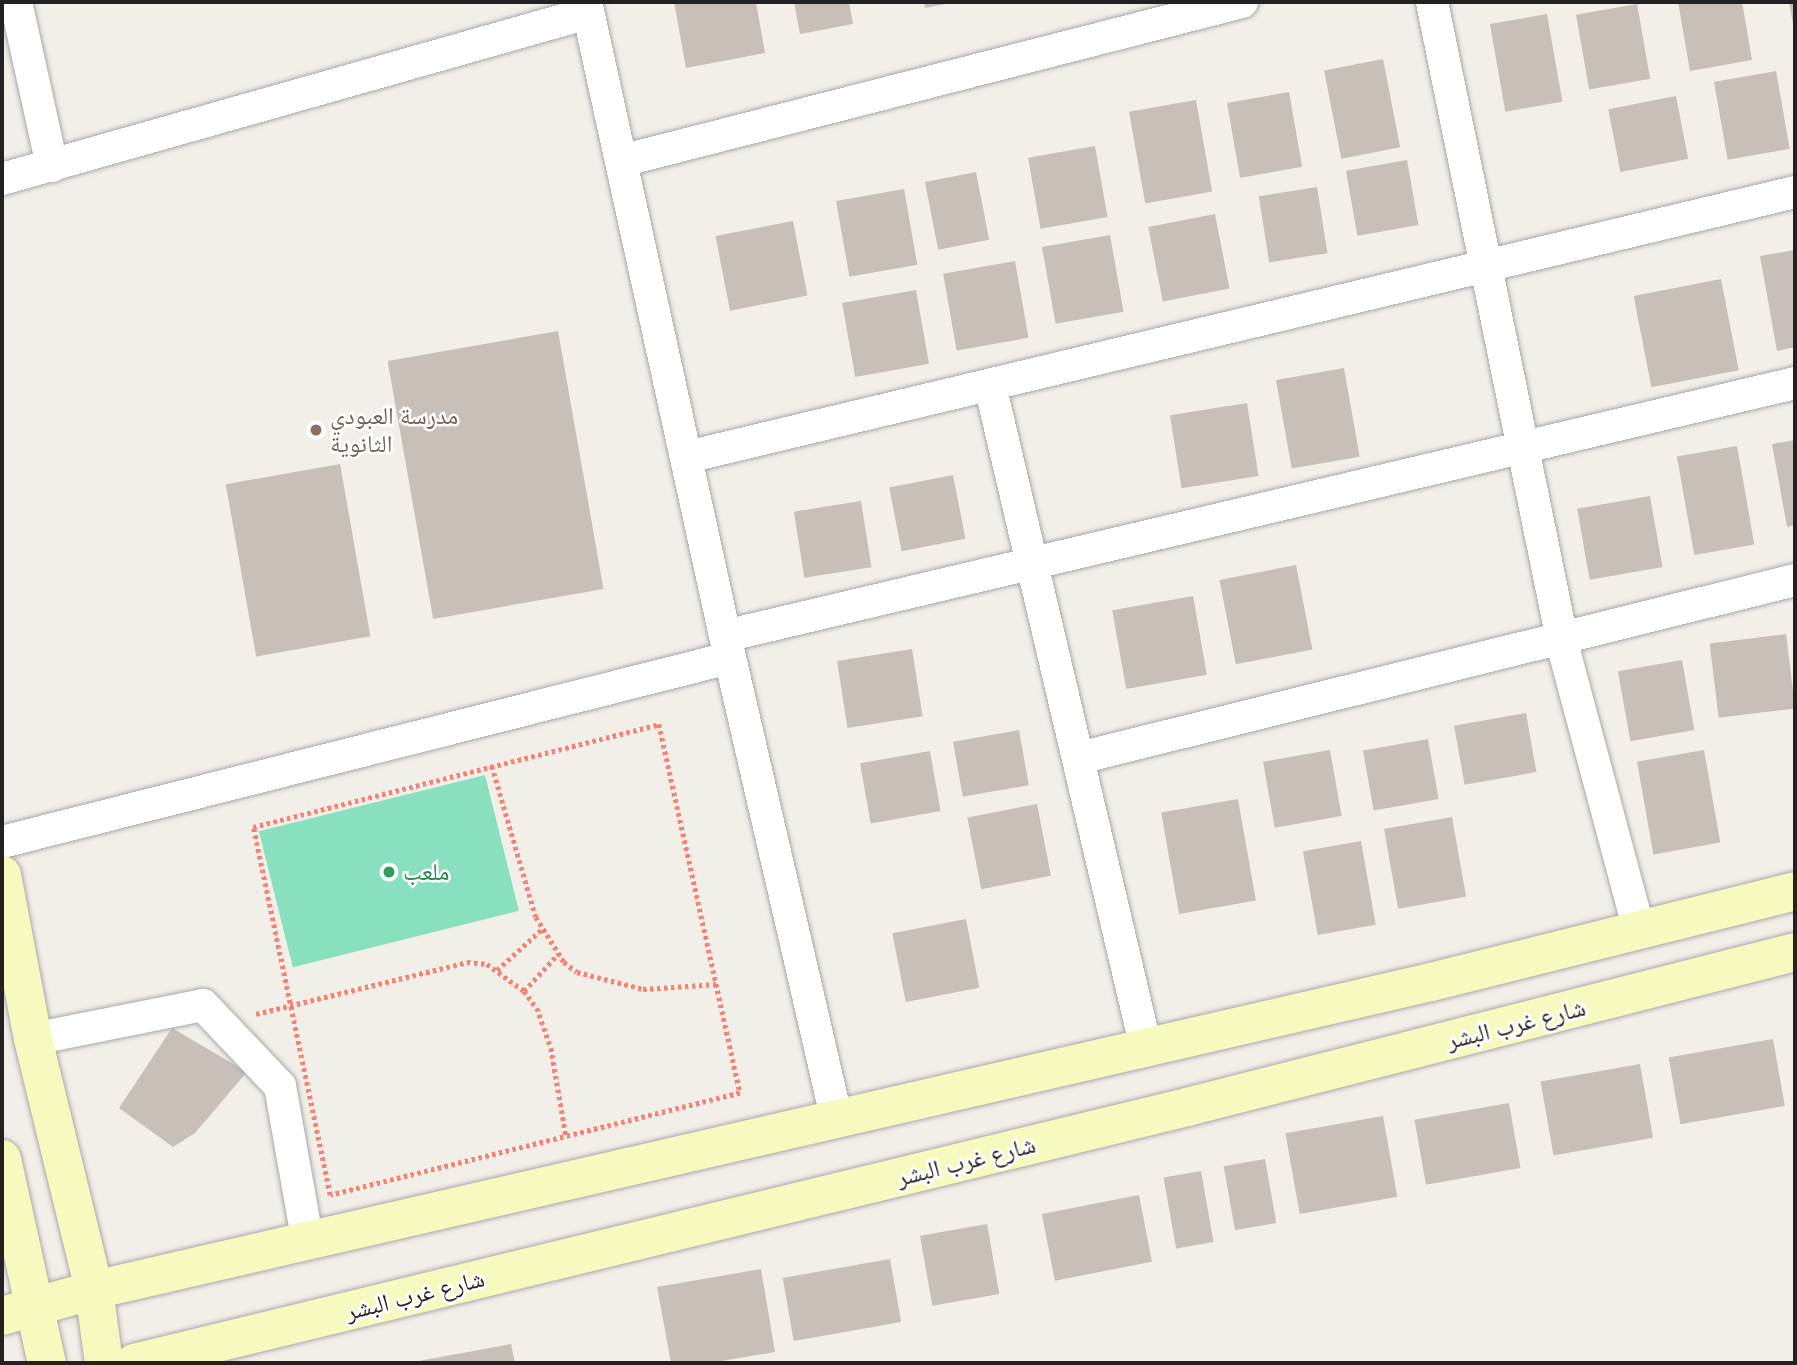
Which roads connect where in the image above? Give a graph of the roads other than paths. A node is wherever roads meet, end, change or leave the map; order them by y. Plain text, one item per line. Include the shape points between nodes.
1 (16, 2) edge
2 (1242, 2) edge
3 (1432, 2) edge
4 (587, 8) edge
5 (621, 161) junction
6 (52, 166) junction
7 (2, 179) edge
8 (1795, 192) edge
9 (1483, 267) junction
10 (1795, 383) edge
11 (990, 385) junction
12 (1520, 450) junction
13 (687, 457) junction
14 (1034, 564) junction
15 (1795, 580) edge
16 (1562, 639) junction
17 (727, 647) junction
18 (1079, 758) junction
19 (2, 842) edge
20 (2, 875) edge
21 (1795, 891) edge
22 (1639, 930) junction
23 (1795, 952) edge
24 (33, 1039) junction
25 (1146, 1048) junction
26 (837, 1121) junction
27 (2, 1159) edge
28 (308, 1243) junction
29 (94, 1290) junction
30 (18, 1312) edge
31 (47, 1363) edge
32 (103, 1363) edge
33 (134, 1363) edge

1 - 6 street
2 - 5 street
3 - 9 street
4 - 5 street
4 - 6 street
5 - 13 street
6 - 7 street
8 - 9 street
9 - 11 street
9 - 12 street
10 - 12 street
11 - 13 street
11 - 14 street
12 - 14 street
12 - 16 street
13 - 17 street
14 - 17 street
14 - 18 street
15 - 16 street
16 - 18 street
16 - 22 street
17 - 19 street
17 - 26 street
18 - 25 street
20 - 24 street
21 - 22 street
22 - 25 street
23 - 33 street, شارع غرب البشر via 1187,1108
24 - 28 street via 203,1005 280,1086
24 - 29 street
25 - 26 street
26 - 28 street
27 - 30 street
28 - 29 street
29 - 30 street
29 - 32 street
30 - 31 street

